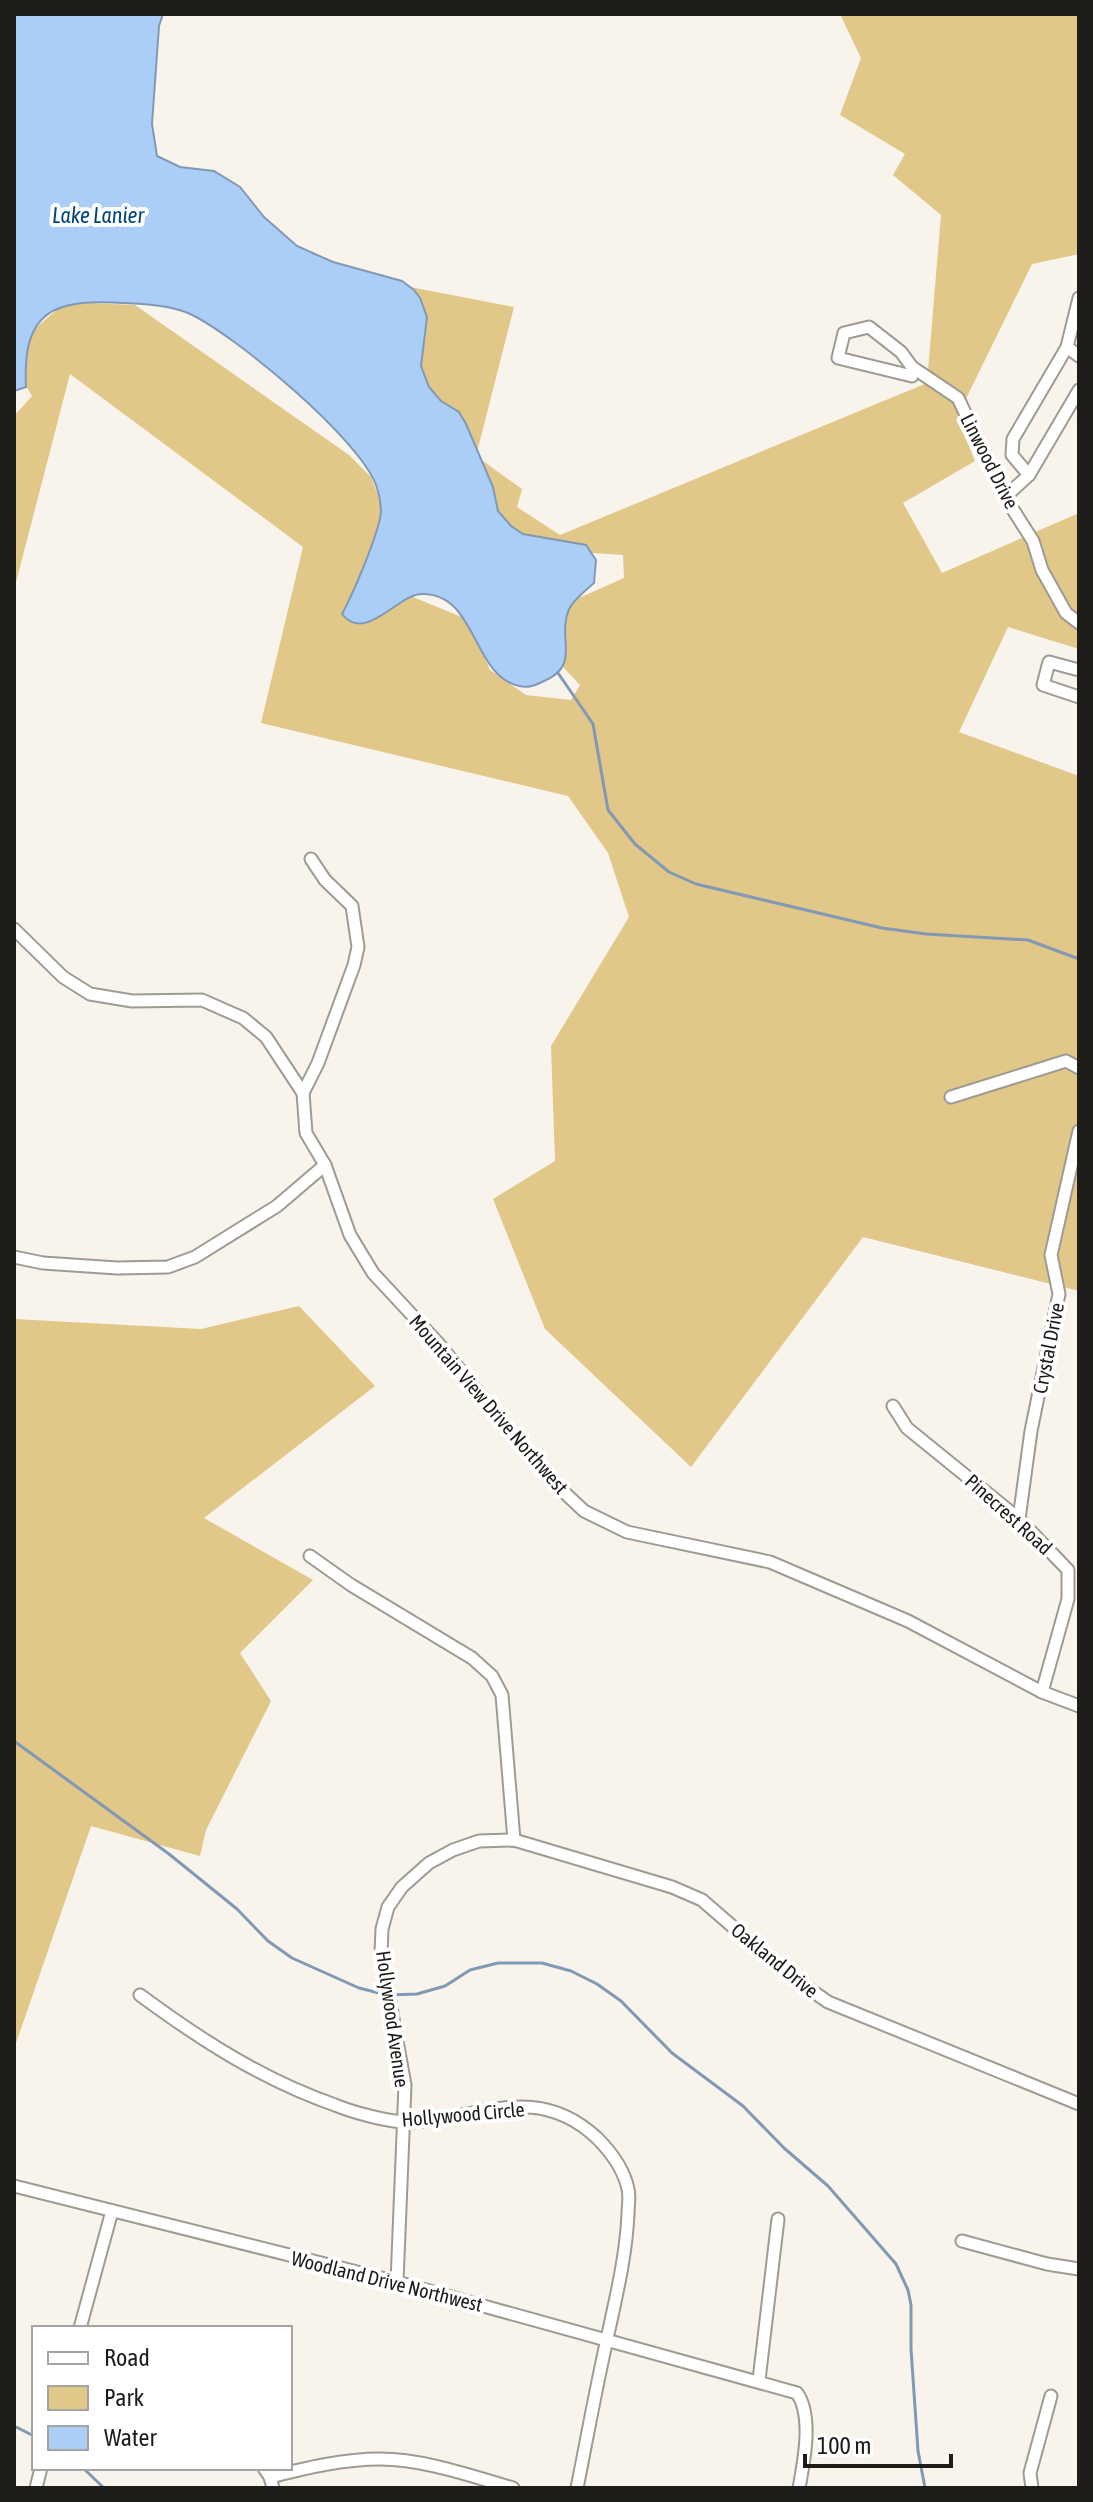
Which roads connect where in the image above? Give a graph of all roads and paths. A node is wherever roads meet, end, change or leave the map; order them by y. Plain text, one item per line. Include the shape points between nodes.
1 (1079, 298) edge
2 (1067, 347) junction
3 (1079, 356) edge
4 (912, 367) junction
5 (1079, 390) edge
6 (1029, 475) junction
7 (1005, 497) junction
8 (1079, 623) edge
9 (1079, 670) edge
10 (1079, 697) edge
11 (311, 859) dead end
12 (14, 929) edge
13 (1079, 1068) edge
14 (303, 1093) junction
15 (951, 1097) dead end
16 (1079, 1131) edge
17 (325, 1165) junction
18 (14, 1257) edge
19 (893, 1406) dead end
20 (1019, 1519) junction
21 (310, 1556) dead end
22 (1042, 1692) junction
23 (1079, 1706) edge
24 (514, 1840) junction
25 (140, 1995) dead end
26 (1079, 2104) edge
27 (404, 2122) junction
28 (14, 2186) edge
29 (112, 2211) junction
30 (778, 2219) dead end
31 (962, 2241) dead end
32 (1079, 2269) edge
33 (397, 2282) junction
34 (81, 2326) edge
35 (607, 2339) junction
36 (759, 2380) junction
37 (1051, 2396) dead end
38 (269, 2478) edge
39 (513, 2488) edge
40 (577, 2488) edge
41 (799, 2488) edge
42 (1032, 2488) edge

1 - 2 street
2 - 3 street
2 - 6 street via 1013,439 1012,455
4 - 4 street, Linwood Drive via 869,327 844,333 838,358 912,376
4 - 7 street, Linwood Drive via 958,398
5 - 6 street
6 - 7 street
7 - 8 street, Linwood Drive via 1033,541 1066,613
9 - 10 street via 1049,662 1043,685
11 - 14 street via 352,906 358,947
12 - 14 street via 63,977 90,994 132,1001 202,1000 243,1018 266,1037
13 - 15 street via 1066,1061
14 - 17 street, Mountain View Drive Northwest via 306,1133
16 - 20 street, Crystal Drive via 1051,1255 1059,1294
17 - 18 street via 277,1206 195,1257 168,1267 117,1268
17 - 22 street, Mountain View Drive Northwest via 350,1235 373,1273 548,1477 584,1511 627,1532 770,1562 908,1621
19 - 20 street, Pinecrest Road via 907,1428
20 - 22 street, Pinecrest Road via 1068,1570 1068,1599
21 - 24 street via 472,1658 492,1676 505,1715
22 - 23 street, Mountain View Drive Northwest
24 - 26 street, Oakland Drive via 702,1900 828,2002
24 - 27 street, Hollywood Avenue via 479,1841 453,1850 429,1863 388,1907 381,1952 405,2085
25 - 27 street, Hollywood Circle via 247,2067 336,2106
27 - 33 street, Hollywood Avenue
27 - 35 street, Hollywood Circle via 528,2107 560,2115 609,2151 629,2191 620,2288
28 - 29 street, Woodland Drive Northwest
29 - 33 street, Woodland Drive Northwest
29 - 34 street
30 - 36 street
31 - 32 street
33 - 35 street, Woodland Drive Northwest
35 - 36 street, Woodland Drive Northwest
35 - 40 street, Hollywood Circle
36 - 41 street, Woodland Drive Northwest via 797,2393 803,2402
37 - 42 street via 1030,2473
38 - 39 street via 323,2464 380,2459

